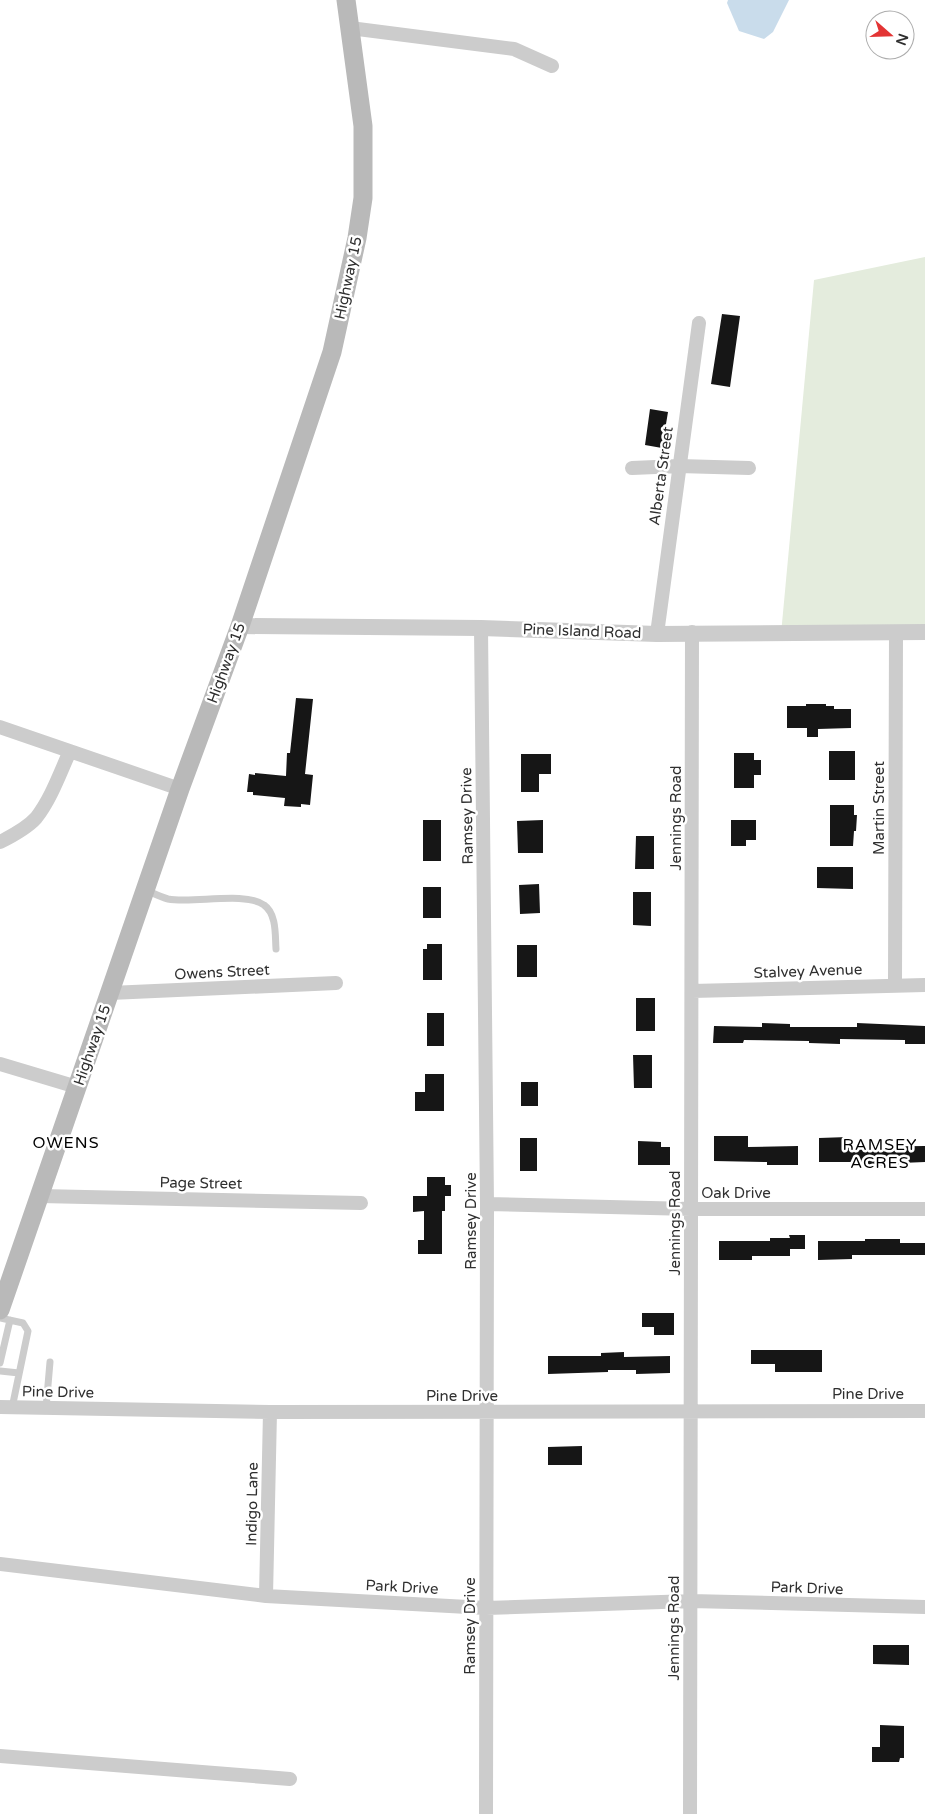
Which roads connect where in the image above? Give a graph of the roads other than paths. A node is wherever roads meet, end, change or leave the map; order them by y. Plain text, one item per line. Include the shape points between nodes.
1 (346, 0) edge
2 (350, 28) junction
3 (552, 66) dead end
4 (699, 323) dead end
5 (679, 466) junction
6 (632, 468) dead end
7 (749, 468) dead end
8 (240, 626) junction
9 (481, 628) junction
10 (692, 632) junction
11 (896, 632) junction
12 (925, 632) edge
13 (656, 634) junction
14 (0, 727) edge
15 (70, 751) junction
16 (180, 789) junction
17 (0, 842) edge
18 (145, 890) junction
19 (276, 949) dead end
20 (336, 983) dead end
21 (895, 985) junction
22 (925, 985) edge
23 (692, 992) junction
24 (110, 993) junction
25 (0, 1064) edge
26 (77, 1087) junction
27 (40, 1196) junction
28 (361, 1202) dead end
29 (487, 1204) junction
30 (691, 1209) junction
31 (925, 1209) edge
32 (3, 1312) edge
33 (0, 1318) edge
34 (50, 1362) dead end
35 (0, 1363) edge
36 (0, 1371) edge
37 (19, 1373) junction
38 (6, 1408) edge
39 (46, 1408) junction
40 (690, 1410) junction
41 (925, 1411) edge
42 (270, 1412) junction
43 (487, 1412) junction
44 (0, 1564) edge
45 (266, 1596) junction
46 (691, 1601) junction
47 (925, 1607) edge
48 (486, 1608) junction
49 (0, 1756) edge
50 (290, 1779) dead end
51 (486, 1814) edge
52 (690, 1814) edge

1 - 2 main road, Highway 15
2 - 3 street via 514,49
2 - 8 main road, Highway 15 via 363,126 363,198 357,238 332,352
4 - 5 street, Alberta Street
5 - 6 street
5 - 7 street
5 - 13 street, Alberta Street
8 - 9 street, Pine Island Road
8 - 16 main road, Highway 15
9 - 13 street, Pine Island Road
9 - 29 street, Ramsey Drive
10 - 11 street, Pine Island Road
10 - 13 street, Pine Island Road
10 - 23 street, Jennings Road
11 - 12 street, Pine Island Road
11 - 21 street, Martin Street
14 - 15 street
15 - 16 street
15 - 17 street via 35,819
16 - 18 main road, Highway 15
18 - 19 lane via 168,899 248,899 265,905 276,929
18 - 24 main road, Highway 15
20 - 24 street, Owens Street
21 - 22 street, Stalvey Avenue
21 - 23 street, Stalvey Avenue
23 - 30 street, Jennings Road
24 - 26 main road, Highway 15
25 - 26 street
26 - 27 main road, Highway 15
27 - 28 street, Page Street
27 - 32 main road, Highway 15
29 - 30 street, Oak Drive
29 - 43 street, Ramsey Drive
30 - 31 street, Oak Drive
30 - 40 street, Jennings Road
32 - 33 lane
32 - 35 lane
32 - 37 lane via 23,1323 28,1331
34 - 39 lane
36 - 37 lane
37 - 38 lane
38 - 39 street, Pine Drive
39 - 42 street, Pine Drive
40 - 41 street, Pine Drive
40 - 43 street, Pine Drive
40 - 46 street, Jennings Road
42 - 43 street, Pine Drive
42 - 45 street, Indigo Lane
43 - 48 street, Ramsey Drive
44 - 45 street, Park Drive
45 - 48 street, Park Drive
46 - 47 street, Park Drive
46 - 48 street, Park Drive
46 - 52 street, Jennings Road
48 - 51 street, Ramsey Drive
49 - 50 street

